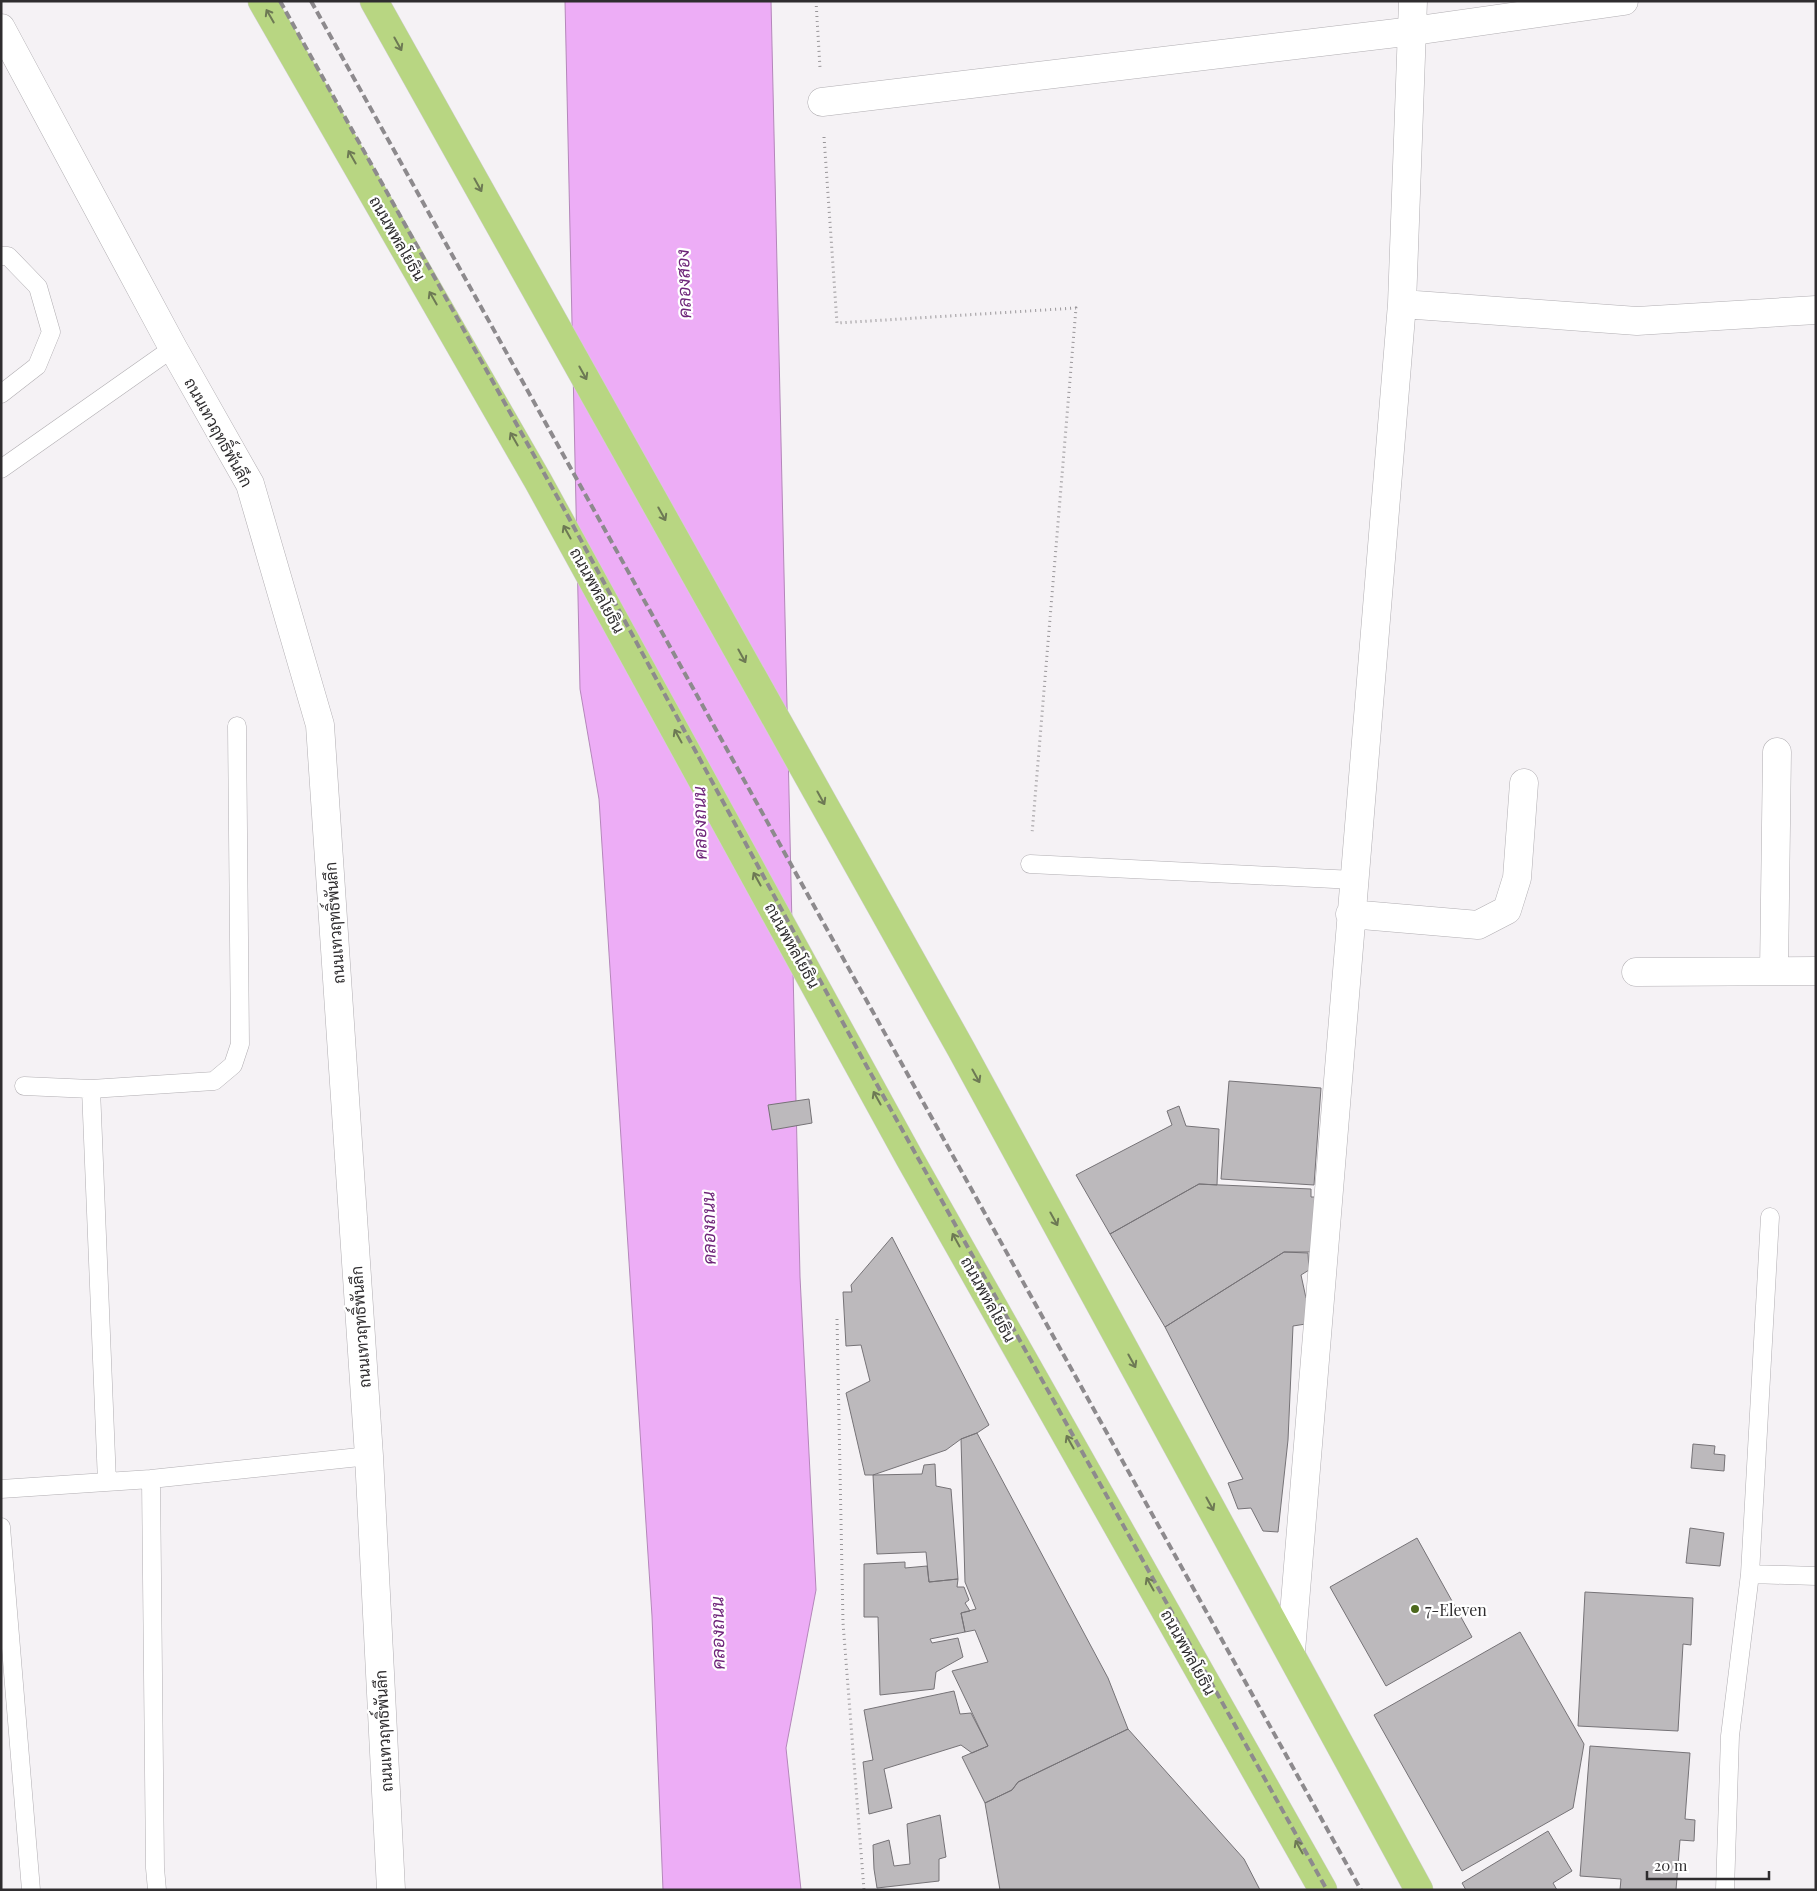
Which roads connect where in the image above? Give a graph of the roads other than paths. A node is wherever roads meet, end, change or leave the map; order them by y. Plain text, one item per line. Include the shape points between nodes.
1 (262, 1) edge
2 (374, 1) edge
3 (1413, 1) edge
4 (1624, 1) edge
5 (1, 28) edge
6 (1413, 31) junction
7 (822, 102) road end
8 (1, 256) edge
9 (1402, 304) junction
10 (1816, 310) edge
11 (173, 348) junction
12 (1, 394) edge
13 (1, 469) edge
14 (237, 726) dead end
15 (1777, 752) dead end
16 (1524, 783) dead end
17 (1030, 864) road end
18 (1354, 880) junction
19 (1350, 914) junction
20 (1816, 970) edge
21 (1774, 971) junction
22 (1636, 972) dead end
23 (24, 1086) dead end
24 (90, 1089) junction
25 (1770, 1217) dead end
26 (369, 1456) junction
27 (151, 1478) junction
28 (106, 1482) junction
29 (1, 1489) edge
30 (1, 1527) edge
31 (1750, 1574) junction
32 (1816, 1576) edge
33 (1291, 1651) junction
34 (31, 1890) edge
35 (157, 1890) edge
36 (391, 1890) edge
37 (1323, 1890) edge
38 (1419, 1890) edge
39 (1725, 1890) edge

37 -> 1 main road, ถนนพหลโยธิน via 900,1141 538,481
2 -> 33 main road via 952,1034
3 - 6 street
4 - 6 street
5 - 11 street, ถนนเทวฤทธิ์พันลึก
6 - 7 street
6 - 9 street
8 - 12 lane via 8,256 38,287 51,332 37,366
9 - 10 street via 1636,321
9 - 18 street
11 - 13 lane
11 - 26 street, ถนนเทวฤทธิ์พันลึก via 250,484 320,725
14 - 24 lane via 240,1044 233,1065 214,1081
15 - 21 street
16 - 19 street via 1516,878 1507,910 1478,925
17 - 18 lane
18 - 19 street
19 - 33 street
20 - 21 street
21 - 22 street
23 - 24 lane
24 - 28 lane
25 - 31 lane
26 - 27 lane
26 - 36 street, ถนนเทวฤทธิ์พันลึก
27 - 28 lane
27 - 35 lane
28 - 29 lane
30 - 34 lane
31 - 32 lane
31 - 39 lane via 1730,1736
33 - 38 main road

